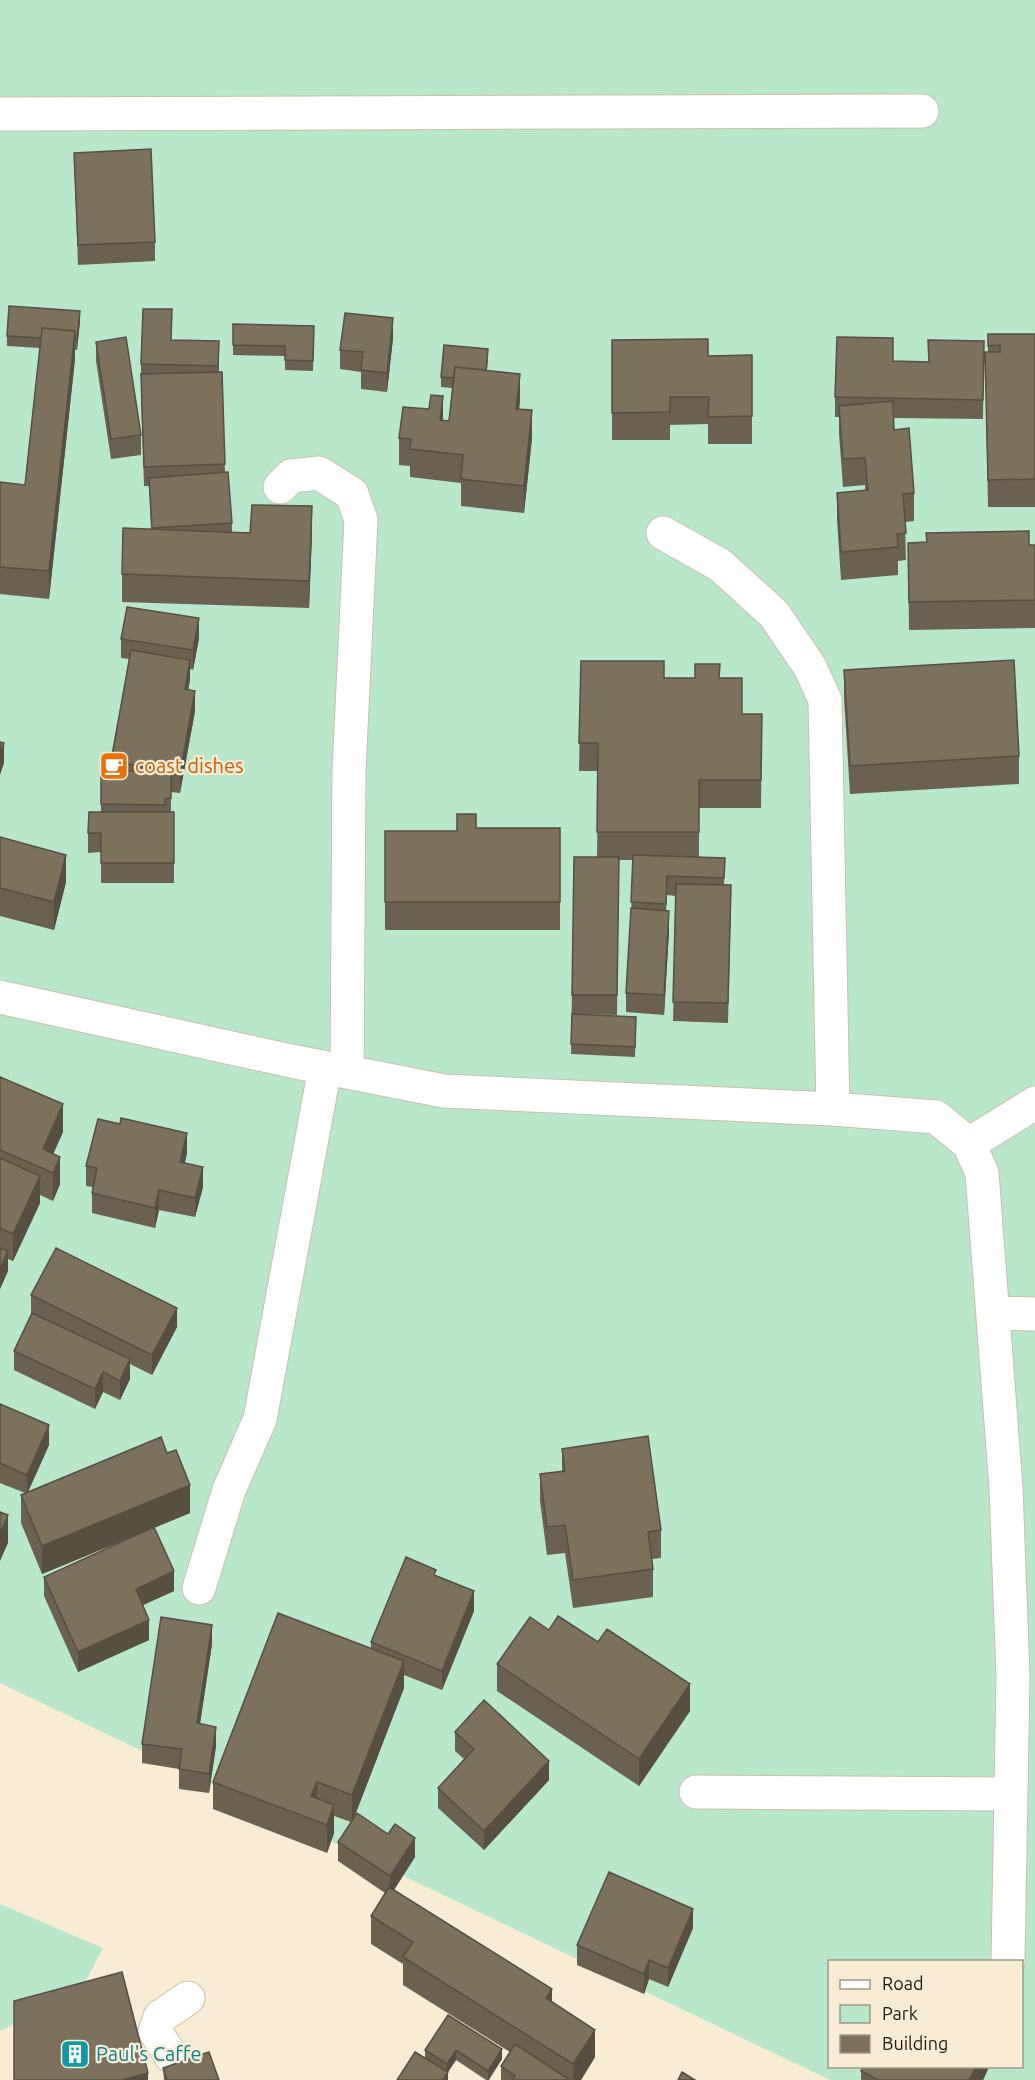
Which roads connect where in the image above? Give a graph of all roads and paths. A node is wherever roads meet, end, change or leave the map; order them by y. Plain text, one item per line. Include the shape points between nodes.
1 (922, 111) dead end
2 (0, 114) edge
3 (280, 487) dead end
4 (663, 533) dead end
5 (0, 997) edge
6 (336, 1070) junction
7 (1035, 1102) edge
8 (833, 1109) junction
9 (969, 1144) junction
10 (993, 1313) junction
11 (1035, 1314) edge
12 (199, 1588) dead end
13 (1024, 1677) edge
14 (696, 1792) dead end
15 (1011, 1794) junction
16 (1008, 1960) edge
17 (188, 1998) dead end
18 (171, 2056) dead end

1 - 2 street
3 - 6 street via 291,476 319,473 352,494 361,520
4 - 8 street via 720,565 774,614 810,667 825,700
5 - 6 street
6 - 8 street via 444,1091
6 - 12 street via 260,1419 229,1490
7 - 9 street
8 - 9 street via 936,1117
9 - 10 street via 982,1173
10 - 11 street
10 - 13 street
13 - 15 street
14 - 15 street
15 - 16 street
17 - 18 street via 160,2017 155,2031

